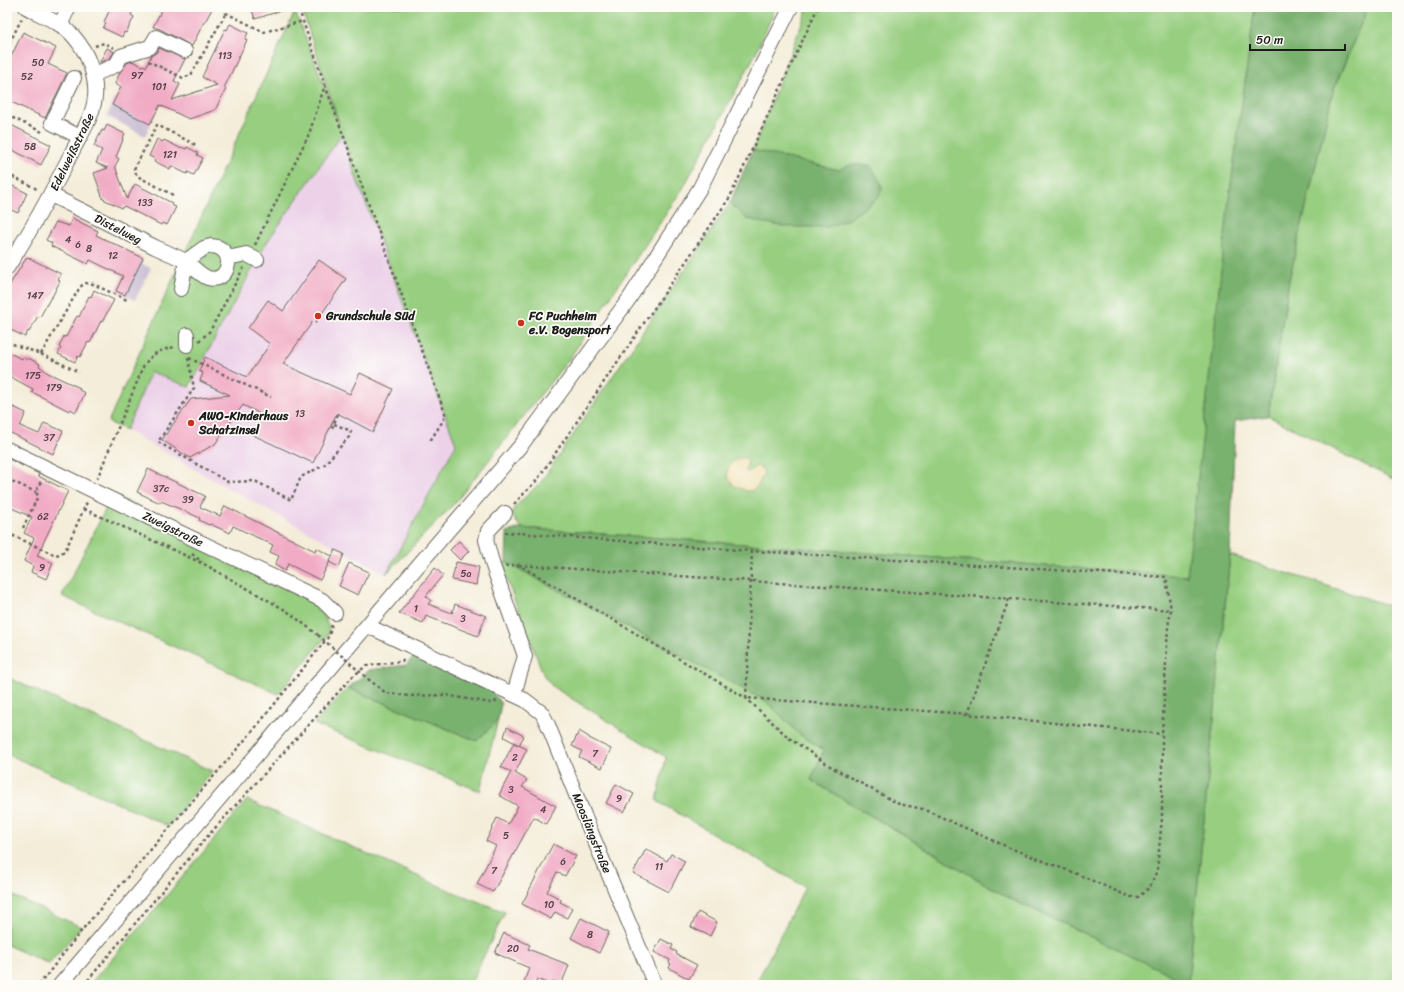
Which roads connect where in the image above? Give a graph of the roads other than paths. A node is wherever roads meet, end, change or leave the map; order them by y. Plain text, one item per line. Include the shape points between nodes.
1 (27, 7) edge
2 (69, 7) edge
3 (792, 7) edge
4 (60, 25) junction
5 (185, 51) dead end
6 (93, 75) junction
7 (74, 78) dead end
8 (80, 137) junction
9 (51, 195) junction
10 (228, 258) junction
11 (257, 260) dead end
12 (186, 261) junction
13 (7, 268) edge
14 (181, 289) dead end
15 (7, 449) edge
16 (505, 513) road end
17 (335, 613) road end
18 (368, 626) junction
19 (514, 694) junction
20 (60, 985) edge
21 (655, 985) edge

1 - 4 street, Edelweißstraße
2 - 4 street
3 - 18 street via 700,188 629,299 522,444
4 - 6 street, Edelweißstraße via 83,50
5 - 6 street via 156,37 150,47 121,56 116,65
6 - 8 street, Edelweißstraße via 96,95 94,106
7 - 8 street via 52,123
8 - 9 street, Edelweißstraße
9 - 12 street, Distelweg
9 - 13 street, Edelweißstraße
10 - 11 street via 246,254
10 - 12 street via 222,249 212,246 204,248
10 - 12 street, Distelweg via 225,272 213,278 203,275
12 - 14 street
15 - 17 street, Zweigstraße via 322,600
16 - 19 street via 488,531 486,540 525,656
18 - 19 street, Mooslängstraße
18 - 20 street
19 - 21 street, Mooslängstraße via 542,713 548,724

